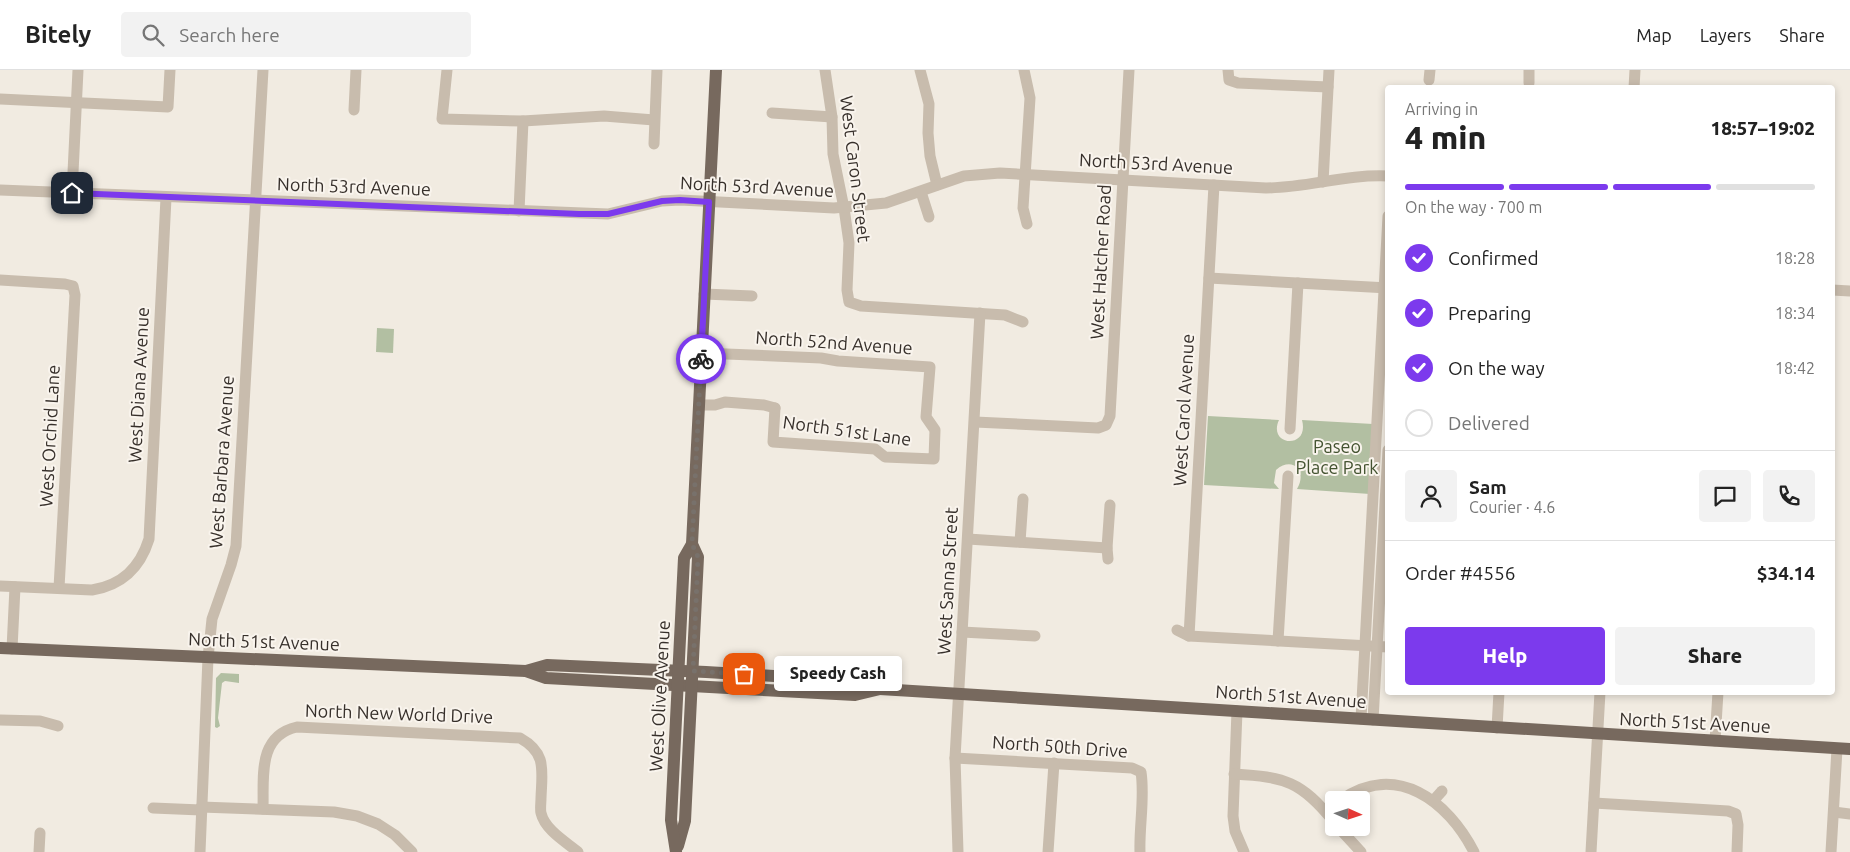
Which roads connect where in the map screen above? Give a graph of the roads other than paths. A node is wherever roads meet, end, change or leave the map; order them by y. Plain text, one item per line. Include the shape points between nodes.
1 (78, 70) edge
2 (170, 70) edge
3 (263, 70) edge
4 (356, 70) edge
5 (446, 70) edge
6 (657, 70) edge
7 (716, 70) edge
8 (825, 70) edge
9 (920, 70) edge
10 (1024, 70) edge
11 (1129, 70) edge
12 (1329, 70) edge
13 (1529, 70) edge
14 (1635, 70) edge
15 (1228, 75) edge
16 (1529, 83) dead end
17 (1634, 85) edge
18 (1328, 88) junction
19 (0, 99) edge
20 (77, 102) junction
21 (354, 110) dead end
22 (772, 113) dead end
23 (832, 117) junction
24 (654, 120) junction
25 (523, 121) junction
26 (654, 144) dead end
27 (1025, 174) junction
28 (1385, 176) edge
29 (1123, 180) junction
30 (1323, 182) junction
31 (938, 185) junction
32 (1214, 185) junction
33 (0, 190) edge
34 (921, 192) junction
35 (72, 193) junction
36 (166, 198) junction
37 (255, 200) junction
38 (709, 202) junction
39 (844, 208) junction
40 (519, 211) junction
41 (929, 217) dead end
42 (1027, 224) dead end
43 (1209, 278) junction
44 (0, 280) edge
45 (1298, 283) junction
46 (1385, 288) edge
47 (1835, 290) edge
48 (1850, 291) edge
49 (704, 294) junction
50 (752, 296) dead end
51 (980, 313) junction
52 (1023, 322) dead end
53 (1385, 327) edge
54 (702, 353) junction
55 (1384, 366) edge
56 (699, 405) junction
57 (975, 422) junction
58 (1290, 429) dead end
59 (934, 458) joint
60 (1375, 460) junction
61 (1385, 461) edge
62 (1288, 476) dead end
63 (1023, 499) dead end
64 (1110, 505) dead end
65 (968, 539) junction
66 (1020, 542) junction
67 (692, 544) junction
68 (1370, 555) junction
69 (1385, 556) edge
70 (0, 586) edge
71 (15, 587) junction
72 (59, 588) junction
73 (1177, 630) dead end
74 (962, 632) junction
75 (1035, 636) dead end
76 (1189, 636) junction
77 (1278, 641) junction
78 (1377, 646) edge
79 (6, 649) edge
80 (208, 658) junction
81 (526, 671) junction
82 (678, 671) junction
83 (693, 671) junction
84 (677, 685) junction
85 (692, 686) junction
86 (880, 689) junction
87 (959, 694) junction
88 (1499, 695) edge
89 (1600, 695) edge
90 (1718, 695) edge
91 (1237, 711) junction
92 (1367, 719) junction
93 (0, 720) edge
94 (58, 726) dead end
95 (1497, 728) junction
96 (1598, 734) junction
97 (1715, 741) junction
98 (1837, 749) junction
99 (1850, 749) edge
100 (955, 758) junction
101 (1054, 763) junction
102 (1234, 774) junction
103 (1357, 791) edge
104 (1442, 791) dead end
105 (1433, 801) junction
106 (1594, 802) junction
107 (1325, 805) edge
108 (153, 808) dead end
109 (201, 808) junction
110 (263, 809) junction
111 (1834, 812) junction
112 (1850, 814) edge
113 (40, 833) dead end
114 (1346, 836) edge
115 (40, 852) edge
116 (200, 852) edge
117 (412, 852) edge
118 (578, 852) edge
119 (958, 852) edge
120 (1048, 852) edge
121 (1140, 852) edge
122 (1244, 852) edge
123 (1361, 852) edge
124 (1474, 852) edge
125 (1592, 852) edge
126 (1736, 852) edge
127 (1831, 852) edge

1 - 20 street
2 - 20 street via 168,107
3 - 37 street, West Barbara Avenue
4 - 21 street
5 - 25 street via 442,119
6 - 24 street
7 - 38 main road, West Olive Avenue
8 - 23 street, West Caron Street
9 - 31 street via 929,104 930,156
10 - 27 street via 1030,98
11 - 29 street, West Hatcher Road
12 - 18 street
13 - 16 street
14 - 17 street
15 - 18 street via 1238,83
18 - 30 street
19 - 20 street
20 - 35 street
22 - 23 street
23 - 39 street, West Caron Street via 833,154
24 - 25 street via 604,116
24 - 26 street
25 - 40 street
27 - 29 street, North 53rd Avenue
27 - 31 street, North 53rd Avenue via 964,176
27 - 42 street via 1022,208
28 - 30 street, North 53rd Avenue
29 - 32 street, North 53rd Avenue
29 - 57 street, West Hatcher Road via 1110,416 1106,425 1098,428
30 - 32 street, North 53rd Avenue via 1287,188
31 - 34 street, North 53rd Avenue
32 - 43 street, West Carol Avenue
33 - 35 street, North 53rd Avenue
34 - 39 street, North 53rd Avenue via 886,203
34 - 41 street
35 - 36 street, North 53rd Avenue
36 - 37 street, North 53rd Avenue
36 - 72 street, West Diana Avenue via 149,539 133,571 120,581 92,590
37 - 40 street, North 53rd Avenue
37 - 80 street, West Barbara Avenue via 236,546 212,619
38 - 39 street, North 53rd Avenue
38 - 40 street, North 53rd Avenue via 662,201 608,214
38 - 49 main road, West Olive Avenue
39 - 51 street, West Caron Street via 849,243 849,302 861,306
43 - 45 street
43 - 76 street, West Carol Avenue
44 - 72 street, West Orchid Lane via 65,284 73,286 75,295
45 - 46 street
45 - 58 street
47 - 48 street
49 - 50 street
49 - 54 main road, West Olive Avenue
51 - 52 street via 1005,315
51 - 57 street, West Sanna Street
53 - 55 street
54 - 56 main road, West Olive Avenue
54 - 59 street, North 52nd Avenue via 930,367 926,417 935,430
55 - 60 street
56 - 59 street, North 51st Lane via 725,402 775,408 773,442 875,449 885,457
56 - 67 main road, West Olive Avenue
57 - 65 street, West Sanna Street
60 - 61 street
60 - 68 street
62 - 77 street
63 - 66 street
64 - 66 street via 1108,554
65 - 66 street
65 - 74 street, West Sanna Street
67 - 82 main road, West Olive Avenue via 684,558
67 - 83 main road, West Olive Avenue via 698,557
68 - 69 street
68 - 78 street
69 - 78 street
70 - 71 street
71 - 72 street
71 - 79 street
73 - 76 street
74 - 75 street
74 - 87 street, West Sanna Street
76 - 77 street
77 - 78 street
78 - 92 street
79 - 80 main road, North 51st Avenue
80 - 81 main road, North 51st Avenue
80 - 109 street, West Barbara Avenue
81 - 82 main road, North 51st Avenue via 547,665
81 - 84 main road, North 51st Avenue via 546,678
82 - 83 main road, North 51st Avenue
82 - 84 main road, West Olive Avenue
83 - 85 main road, West Olive Avenue
83 - 86 main road, North 51st Avenue via 856,681
84 - 85 main road, North 51st Avenue
84 - 85 main road, West Olive Avenue via 671,820 676,852 684,821
85 - 86 main road, North 51st Avenue via 855,695
86 - 87 main road, North 51st Avenue
87 - 91 main road, North 51st Avenue
87 - 100 street, West Sanna Street
88 - 95 street
89 - 96 street
90 - 97 street
91 - 92 main road, North 51st Avenue
91 - 102 street
92 - 95 main road, North 51st Avenue
93 - 94 street
95 - 96 main road, North 51st Avenue
96 - 97 main road, North 51st Avenue
96 - 106 street
97 - 98 main road, North 51st Avenue
98 - 99 main road, North 51st Avenue
98 - 111 street
100 - 101 street, North 50th Drive
100 - 119 street, West Sanna Street
101 - 120 street
101 - 121 street, North 50th Drive via 1132,768 1141,772
102 - 107 street via 1268,776 1292,783
102 - 122 street via 1233,816
103 - 105 street via 1392,784 1414,790
104 - 105 street
105 - 124 street via 1455,824
106 - 125 street
106 - 126 street via 1728,811 1736,814
108 - 109 street
109 - 110 street
109 - 116 street, West Barbara Avenue
110 - 117 street via 357,816 395,835
110 - 118 street, North New World Drive via 264,762 275,739 286,730 298,727 506,736 520,738 539,754 542,765 541,813 554,832
111 - 112 street
111 - 127 street
113 - 115 street
114 - 123 street

